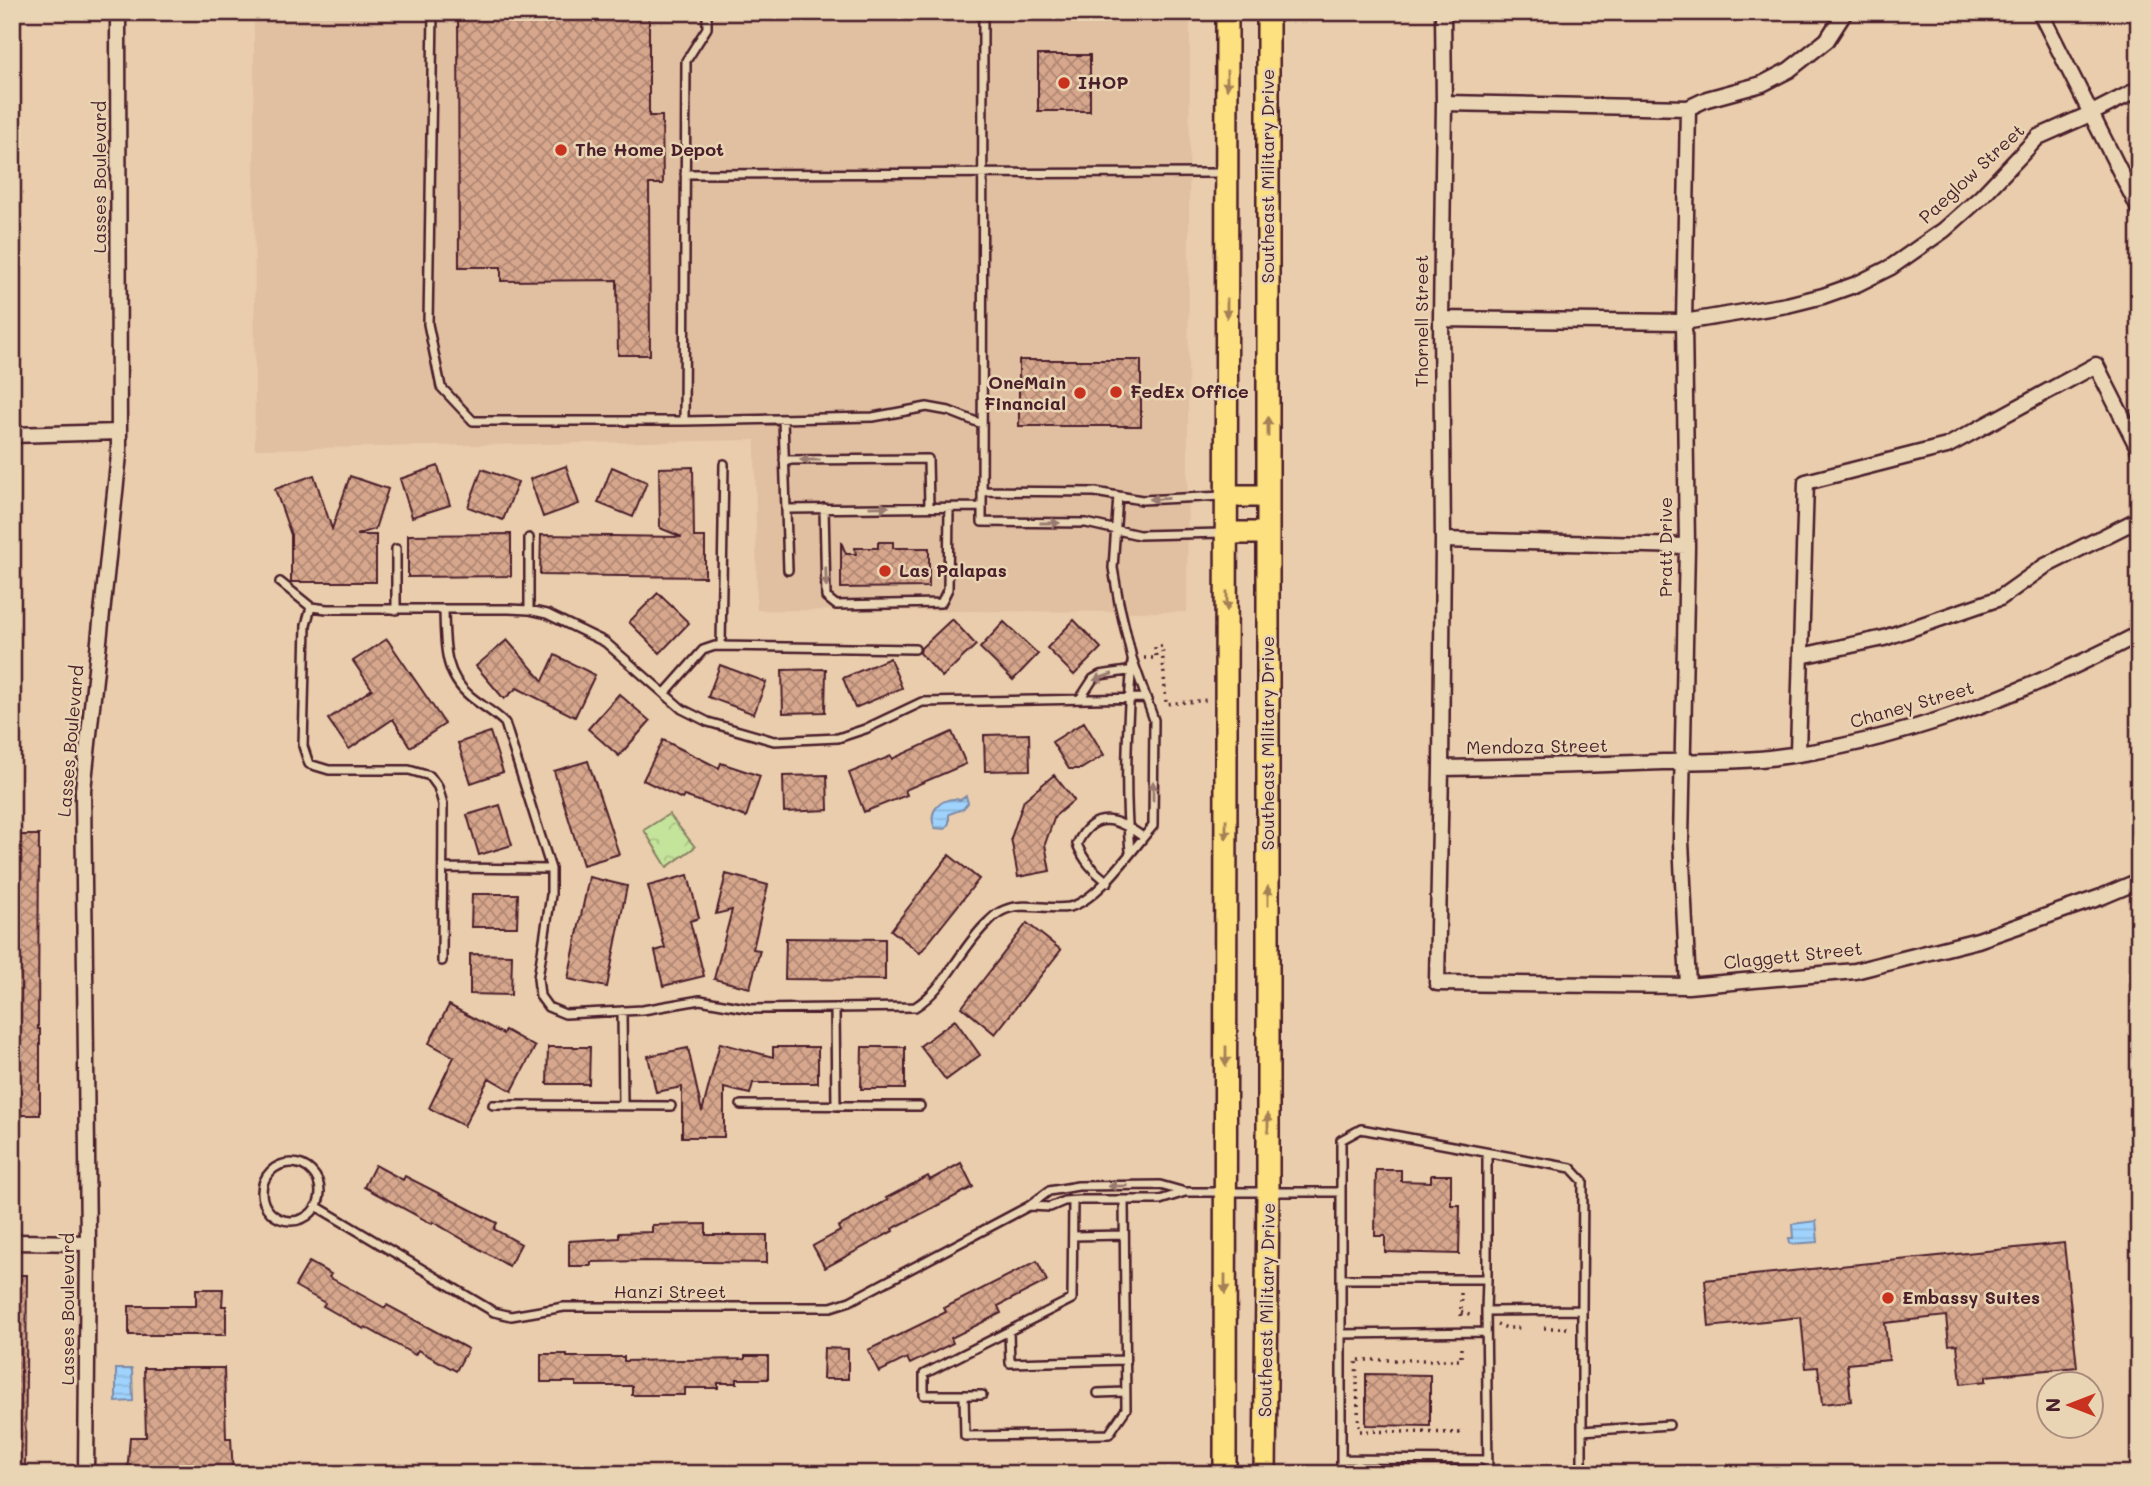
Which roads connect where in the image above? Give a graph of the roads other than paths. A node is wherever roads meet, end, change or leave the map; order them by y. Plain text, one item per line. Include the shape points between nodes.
1 (118, 12) edge
2 (433, 12) edge
3 (707, 12) edge
4 (983, 12) edge
5 (1227, 12) edge
6 (1268, 12) edge
7 (1443, 12) edge
8 (1845, 12) edge
9 (2040, 12) edge
10 (2139, 89) edge
11 (1444, 103) junction
12 (1688, 108) junction
13 (2090, 114) junction
14 (685, 173) junction
15 (983, 173) junction
16 (1227, 173) junction
17 (2139, 209) edge
18 (1441, 319) junction
19 (1684, 323) junction
20 (783, 419) junction
21 (684, 421) junction
22 (982, 424) junction
23 (119, 432) junction
24 (12, 435) edge
25 (2139, 450) edge
26 (784, 460) junction
27 (723, 464) dead end
28 (982, 491) junction
29 (1118, 496) junction
30 (1227, 496) junction
31 (1268, 496) junction
32 (929, 507) junction
33 (949, 508) junction
34 (982, 508) junction
35 (786, 509) junction
36 (824, 509) junction
37 (2139, 519) edge
38 (1116, 530) junction
39 (1227, 533) junction
40 (1268, 533) junction
41 (529, 538) dead end
42 (1443, 540) junction
43 (1687, 546) junction
44 (396, 549) dead end
45 (788, 570) dead end
46 (280, 582) dead end
47 (311, 607) junction
48 (396, 610) junction
49 (529, 610) junction
50 (444, 611) junction
51 (2139, 634) edge
52 (721, 646) junction
53 (915, 649) dead end
54 (1801, 656) junction
55 (1134, 670) junction
56 (665, 693) junction
57 (1146, 698) junction
58 (1080, 699) junction
59 (1128, 700) junction
60 (1798, 752) junction
61 (1682, 762) junction
62 (1441, 768) junction
63 (1128, 826) junction
64 (1143, 837) junction
65 (1130, 851) junction
66 (443, 868) junction
67 (551, 869) junction
68 (1108, 881) junction
69 (2139, 881) edge
70 (442, 961) dead end
71 (1688, 986) junction
72 (835, 1009) junction
73 (621, 1011) junction
74 (493, 1105) dead end
75 (623, 1105) junction
76 (741, 1105) dead end
77 (671, 1106) dead end
78 (836, 1106) junction
79 (920, 1106) dead end
80 (1487, 1153) junction
81 (1185, 1192) junction
82 (1226, 1192) junction
83 (1268, 1192) junction
84 (1341, 1192) junction
85 (1124, 1200) junction
86 (1073, 1201) junction
87 (316, 1206) junction
88 (1029, 1206) junction
89 (1124, 1235) junction
90 (1073, 1236) junction
91 (12, 1242) edge
92 (88, 1243) junction
93 (1341, 1279) junction
94 (1487, 1279) junction
95 (1582, 1310) junction
96 (1486, 1311) junction
97 (1009, 1332) junction
98 (1486, 1332) junction
99 (1341, 1334) junction
100 (1125, 1360) junction
101 (1125, 1392) junction
102 (1098, 1393) dead end
103 (964, 1395) junction
104 (982, 1395) dead end
105 (1669, 1425) dead end
106 (1582, 1432) junction
107 (1341, 1459) junction
108 (1488, 1460) junction
109 (86, 1474) edge
110 (1225, 1474) edge
111 (1265, 1474) edge
112 (1341, 1474) edge
113 (1488, 1474) edge
114 (1582, 1474) edge

1 - 23 street, Lasses Boulevard
2 - 21 lane via 428,324 441,387 473,421
3 - 14 lane via 707,28 686,61
4 - 15 lane
5 -> 16 main road
31 -> 6 main road, Southeast Military Drive
7 - 11 street, Thornell Street
8 - 12 street via 1827,40 1789,70 1762,84
9 - 13 street
10 - 13 street, Paeglow Street
11 - 12 street
11 - 18 street, Thornell Street
12 - 19 street, Pratt Drive
13 - 17 street
13 - 19 street, Paeglow Street via 2038,137 1944,230 1891,267 1823,296
14 - 15 lane
14 - 21 lane
15 - 16 lane
15 - 22 lane
16 -> 30 main road
18 - 19 street, Paeglow Street
18 - 42 street, Thornell Street
19 - 43 street, Pratt Drive
20 - 21 lane
20 - 22 lane via 873,417 927,407
20 - 26 lane
22 - 28 lane
23 - 24 street
23 - 92 street, Lasses Boulevard via 83,790
25 - 54 street via 2096,365 1947,446 1806,482
32 -> 26 lane via 928,459
26 - 35 lane
27 - 52 lane
28 - 29 lane
28 - 34 lane
30 -> 29 lane via 1142,500
29 - 38 lane
30 - 31 main road
30 - 39 main road
31 - 40 main road, Southeast Military Drive
32 - 33 lane
36 -> 32 lane
33 - 34 lane
36 -> 33 lane via 826,597 836,605 941,603 948,589
34 -> 38 lane via 982,522 1086,523
35 - 36 lane
35 - 45 lane
37 - 54 street via 2045,566 2000,598 1884,638
38 - 39 lane via 1139,535
38 - 55 lane via 1113,568
39 - 40 main road
39 -> 82 main road
83 -> 40 main road, Southeast Military Drive
41 - 49 lane
42 - 43 street
42 - 62 street, Thornell Street
43 - 61 street, Pratt Drive
44 - 48 lane
46 - 47 lane
47 - 48 lane
47 - 66 lane via 306,625 303,746 309,764 329,770 409,770 430,776 443,804
48 - 50 lane
49 - 50 lane
49 - 56 lane via 605,642
50 - 67 lane via 448,665 460,688 505,723
51 - 60 street, Chaney Street via 1992,703 1892,734
52 - 53 lane
52 - 56 lane via 703,650
54 - 60 street
55 - 57 lane
55 -> 58 lane via 1100,675
55 - 59 lane
56 - 58 lane via 682,709 708,722 774,741 794,742 838,738 922,702
57 - 59 lane
64 -> 57 lane via 1153,825 1154,720
58 - 59 lane
59 - 63 lane
60 - 61 street, Chaney Street
61 - 62 street, Mendoza Street
61 - 71 street, Pratt Drive
62 - 71 street, Claggett Street via 1437,983
63 - 64 lane
63 - 65 lane
63 - 68 lane via 1111,820 1094,822 1077,844 1083,858
64 - 65 lane
65 - 68 lane
66 - 67 lane
66 - 70 lane
67 - 73 lane via 538,978 540,996 548,1007 565,1014
68 - 72 lane via 1070,907 1018,907 1000,912 979,930 930,998 915,1007
69 - 71 street, Claggett Street via 1978,940 1854,971
72 - 73 lane via 751,1009 701,1000
72 - 78 lane
73 - 75 lane
74 - 75 lane
75 - 77 lane
76 - 78 lane
78 - 79 lane
80 - 84 lane via 1361,1129 1341,1140
80 - 94 lane
80 - 95 lane via 1571,1168 1583,1181
81 - 82 lane, Hanzi Street
81 - 85 lane, Hanzi Street via 1160,1200
81 -> 88 lane, Hanzi Street via 1160,1185 1078,1186 1049,1191
82 - 83 lane, Hanzi Street
82 -> 110 main road
83 - 84 lane, Hanzi Street
83 - 111 main road, Southeast Military Drive
84 - 93 lane
85 - 86 lane, Hanzi Street
85 - 89 lane
86 - 88 lane, Hanzi Street
86 - 90 lane
87 - 87 lane via 318,1184 304,1167 283,1164 265,1178 263,1200 277,1217 299,1220
87 - 88 lane, Hanzi Street via 511,1317 564,1307 831,1307
89 - 90 lane
89 - 100 lane
90 - 97 lane via 1072,1299
91 - 92 street
92 - 109 street, Lasses Boulevard
93 - 94 lane
93 - 99 lane
94 - 96 lane
95 - 96 lane
95 - 106 lane
96 - 98 lane
97 - 100 lane via 1010,1363
97 - 103 lane via 924,1374 924,1395
98 - 99 lane
98 - 108 lane
99 - 107 lane
100 - 101 lane
101 - 102 lane
101 - 103 lane via 1126,1409 1109,1434 964,1436
103 - 104 lane
105 - 106 lane
106 - 114 lane
107 - 108 lane
107 - 112 lane
108 - 113 lane

